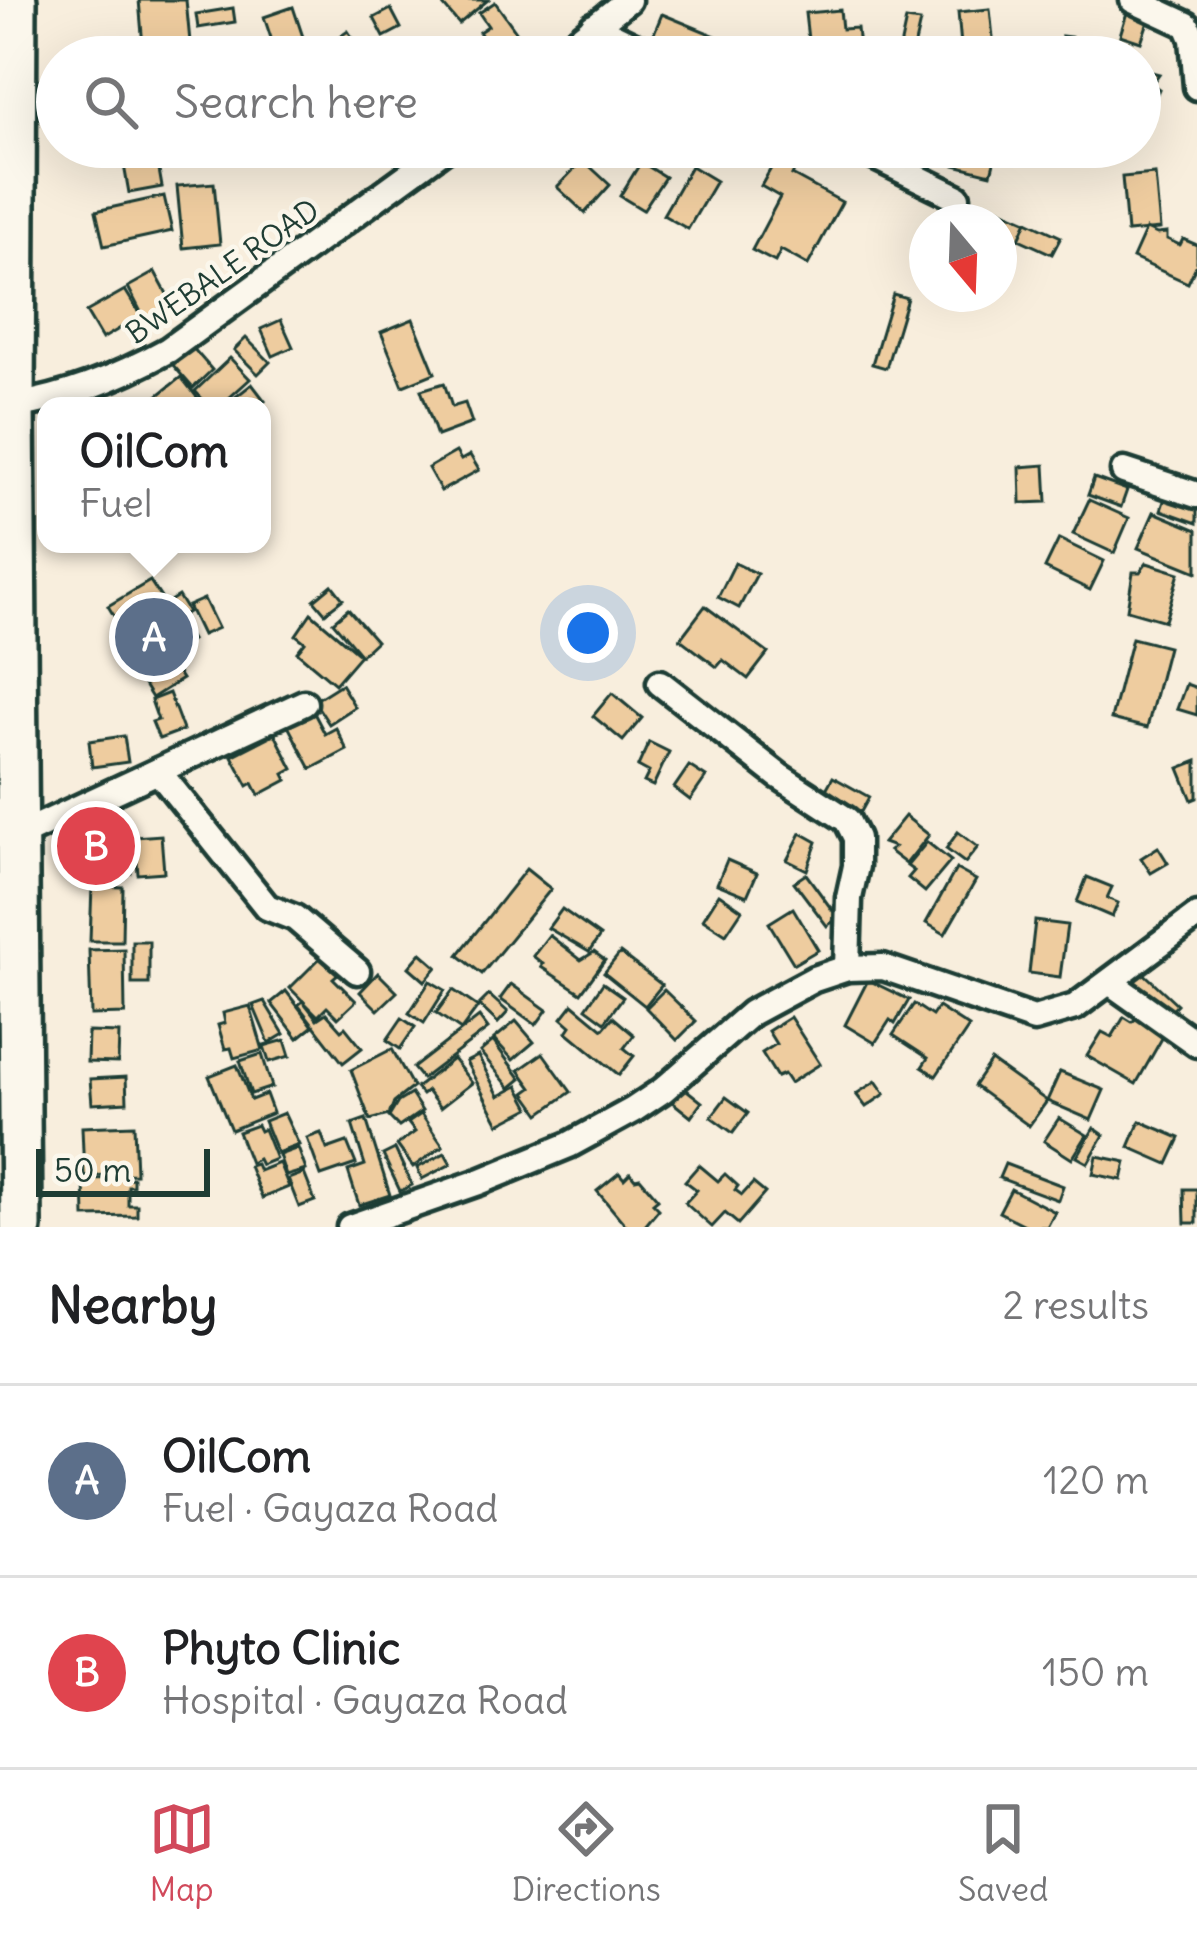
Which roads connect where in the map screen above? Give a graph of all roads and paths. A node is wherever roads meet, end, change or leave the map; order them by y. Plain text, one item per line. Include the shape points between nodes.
1 (16, 0) edge
2 (628, 0) edge
3 (1133, 0) edge
4 (593, 26) junction
5 (581, 36) edge
6 (614, 36) edge
7 (1197, 87) edge
8 (418, 168) edge
9 (898, 168) edge
10 (958, 197) dead end
11 (58, 397) edge
12 (37, 402) edge
13 (14, 406) junction
14 (1124, 471) dead end
15 (1197, 495) edge
16 (9, 638) edge
17 (660, 683) dead end
18 (304, 704) dead end
19 (158, 770) junction
20 (18, 836) junction
21 (1197, 916) edge
22 (847, 968) junction
23 (357, 971) dead end
24 (1111, 982) junction
25 (1197, 1044) edge
26 (21, 1227) edge
27 (350, 1227) edge

1 - 13 main road
2 - 4 street
3 - 7 street via 1187,25
4 - 5 street
4 - 6 street
8 - 11 street, BWEBALE ROAD via 168,350
9 - 10 street
12 - 13 street, BWEBALE ROAD
13 - 16 main road
14 - 15 street
16 - 20 main road
17 - 22 street via 847,820 856,852
18 - 19 street
19 - 20 street
19 - 23 street via 266,907 295,918
20 - 26 main road
21 - 24 street
22 - 24 street via 883,967 1034,1019 1075,1007
22 - 27 street via 751,1013 663,1090 568,1145
24 - 25 street

